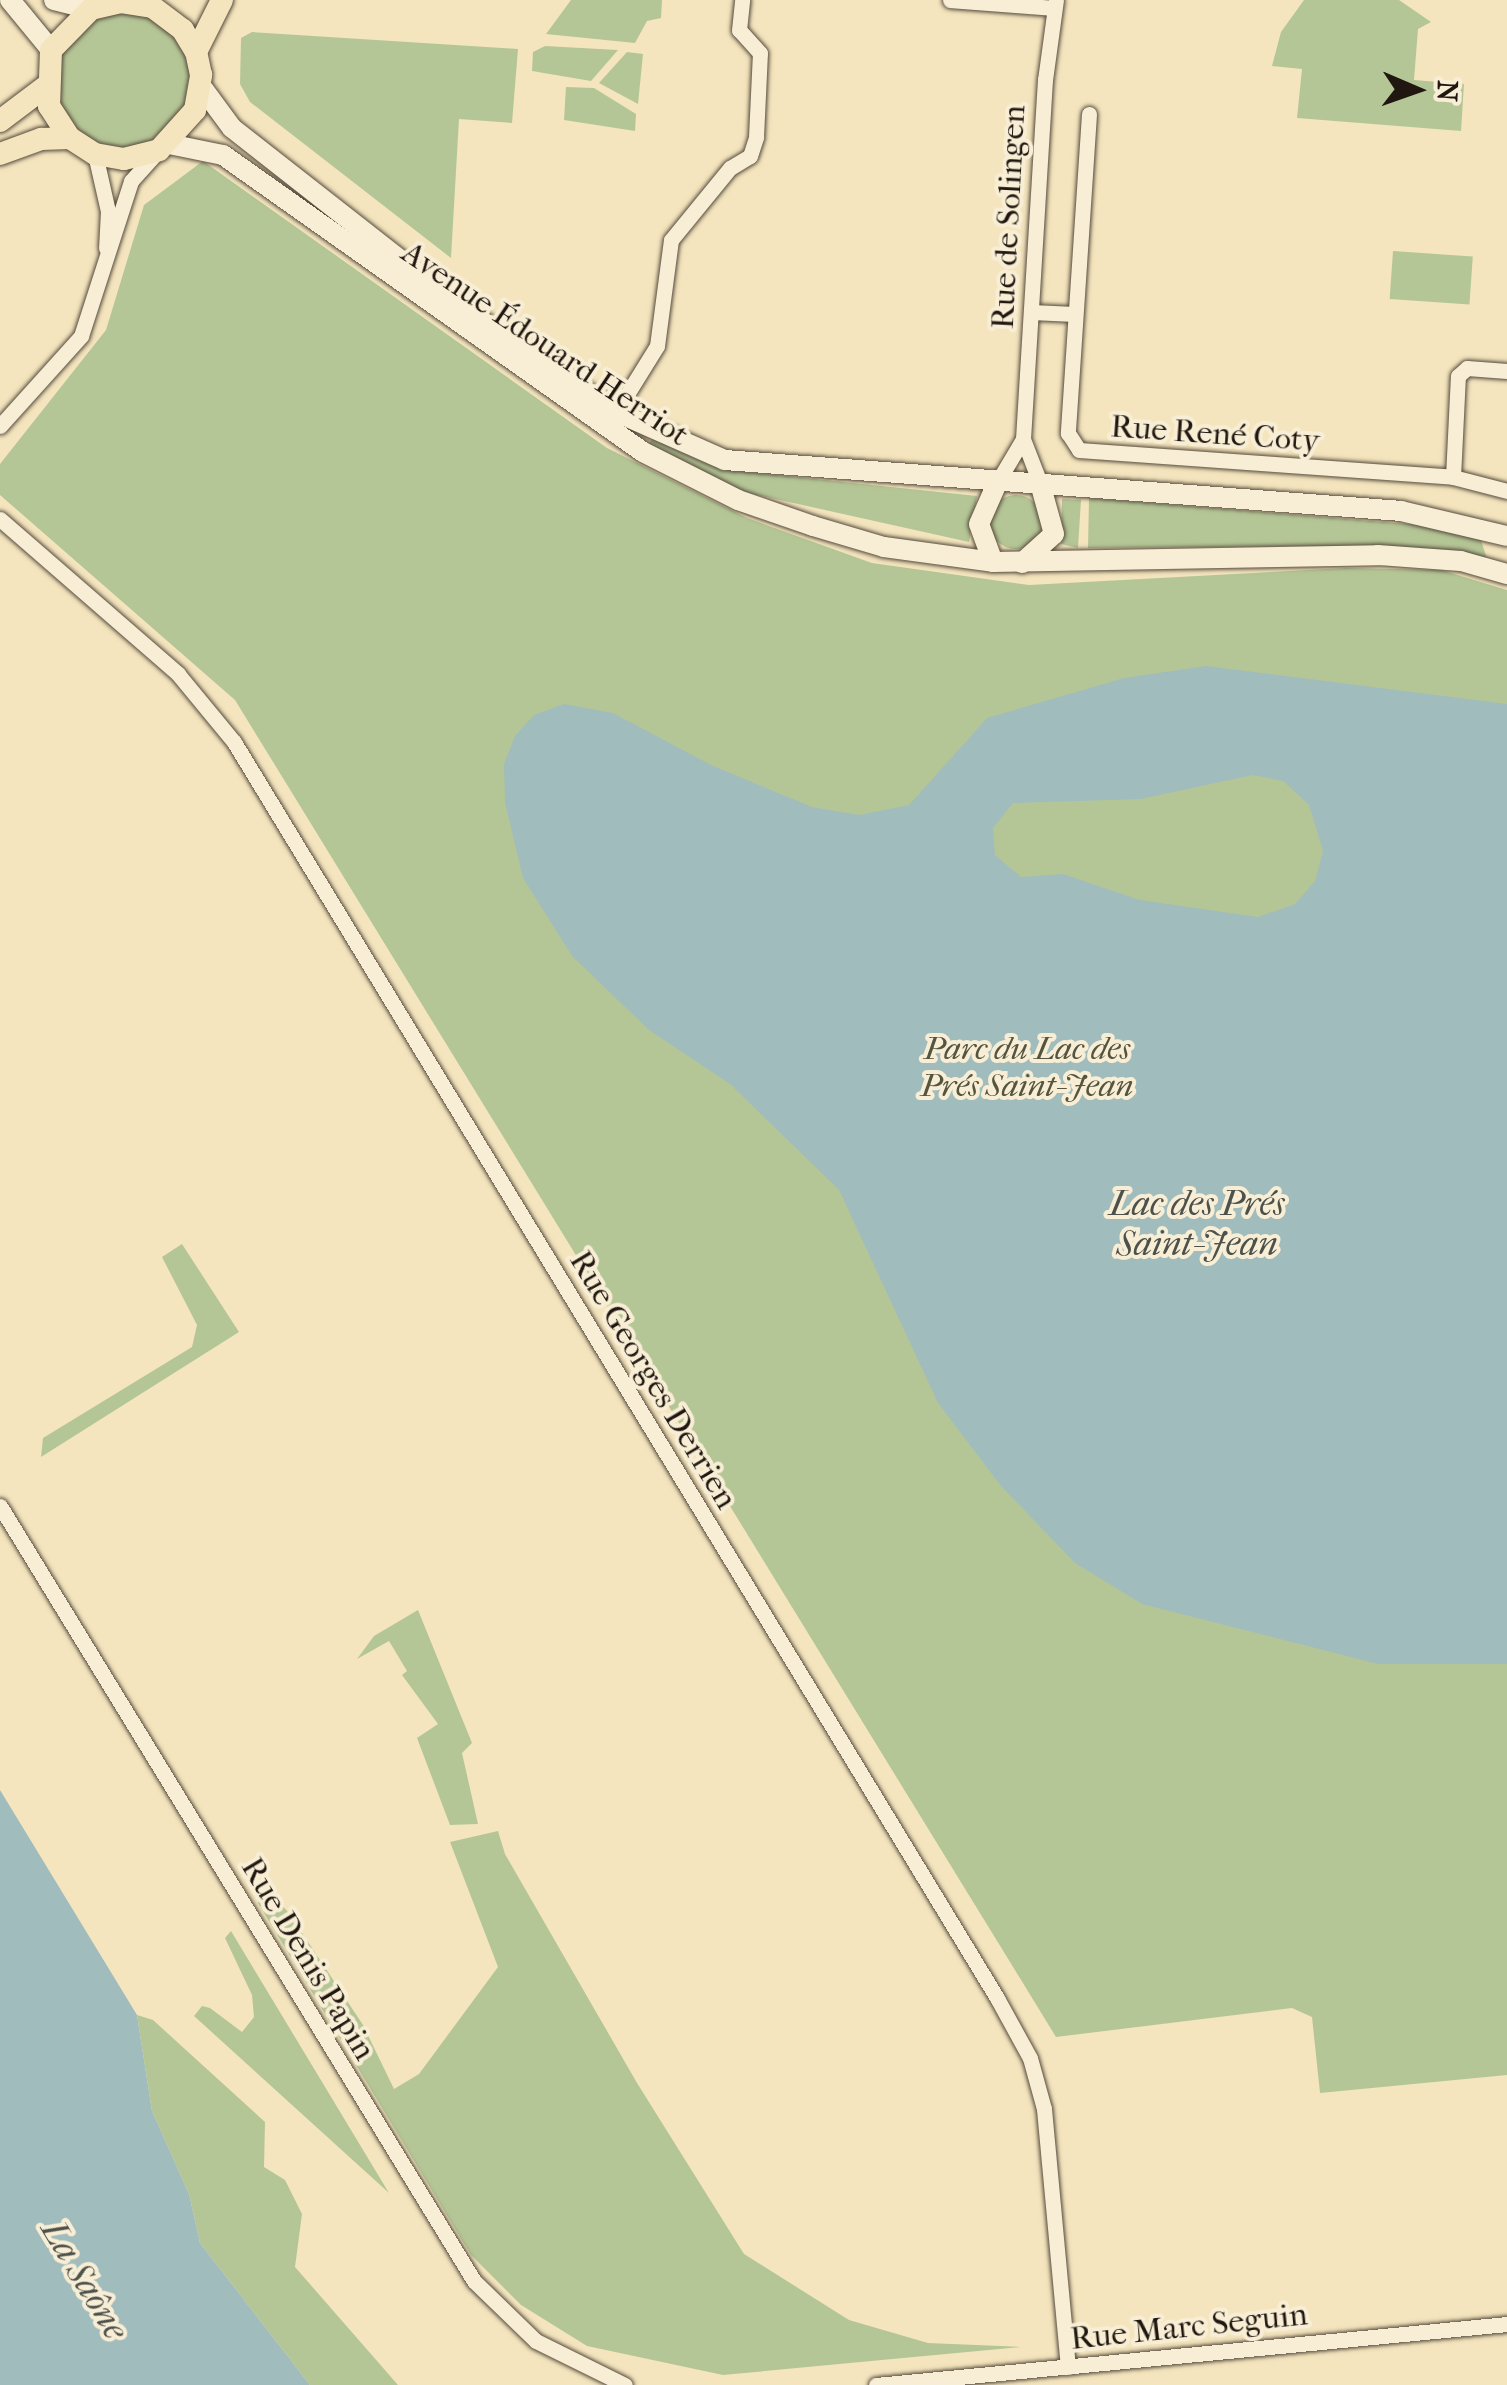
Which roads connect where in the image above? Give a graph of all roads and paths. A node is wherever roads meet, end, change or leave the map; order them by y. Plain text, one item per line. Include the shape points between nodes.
1 (10, 0) edge
2 (54, 0) edge
3 (222, 0) edge
4 (742, 0) edge
5 (950, 0) edge
6 (158, 4) edge
7 (1055, 4) edge
8 (91, 8) junction
9 (51, 50) junction
10 (196, 52) junction
11 (201, 86) junction
12 (45, 87) junction
13 (1089, 114) dead end
14 (0, 121) edge
15 (70, 138) junction
16 (164, 147) junction
17 (0, 154) edge
18 (95, 154) junction
19 (101, 287) junction
20 (1031, 312) junction
21 (1075, 314) junction
22 (1507, 370) edge
23 (616, 412) junction
24 (0, 426) edge
25 (1023, 439) junction
26 (1454, 477) junction
27 (998, 481) junction
28 (1040, 483) junction
29 (1507, 491) edge
30 (0, 519) edge
31 (1507, 536) edge
32 (993, 562) junction
33 (1022, 564) junction
34 (1507, 574) edge
35 (0, 1506) edge
36 (1507, 2324) edge
37 (1068, 2367) junction
38 (625, 2385) edge
39 (876, 2385) edge

1 - 9 main road
2 - 8 main road
3 - 10 main road
4 - 23 street via 739,30 760,53 750,156 730,168 671,240 657,346
5 - 7 street
6 - 8 main road
6 - 10 main road
7 - 20 street, Rue de Solingen
8 - 9 main road
9 - 12 main road
10 - 11 main road
11 - 16 main road via 188,123
11 - 23 main road, Avenue Édouard Herriot via 232,128 340,214 455,303
12 - 14 main road
12 - 15 main road
13 - 21 street, Rue René Coty
15 - 17 main road via 41,139
15 - 18 main road
16 - 18 main road via 124,159
16 - 19 street via 132,181
16 - 32 main road, Avenue Édouard Herriot via 223,155 592,421 683,474 738,500 884,547
18 - 19 street via 108,211
19 - 24 street via 81,336
20 - 21 street
20 - 25 street, Rue de Solingen
21 - 26 street, Rue René Coty via 1068,432 1078,450
22 - 26 street via 1467,368 1458,376
23 - 27 main road, Avenue Édouard Herriot via 725,460
25 - 27 street, Rue de Solingen
25 - 28 street, Rue de Solingen
26 - 29 street, Rue René Coty
27 - 28 main road, Avenue Édouard Herriot
27 - 32 main road via 980,524
28 - 31 main road, Avenue Édouard Herriot via 1402,512
28 - 33 main road via 1054,534
30 - 37 street, Rue Georges Derrien via 178,674 234,742 1004,2010 1030,2058 1044,2108
32 - 33 main road, Avenue Édouard Herriot
33 - 34 main road, Avenue Édouard Herriot via 1378,555 1461,560
35 - 38 street, Rue Denis Papin via 474,2282 536,2341
36 - 37 street, Rue Marc Seguin
37 - 39 street, Rue Marc Seguin

